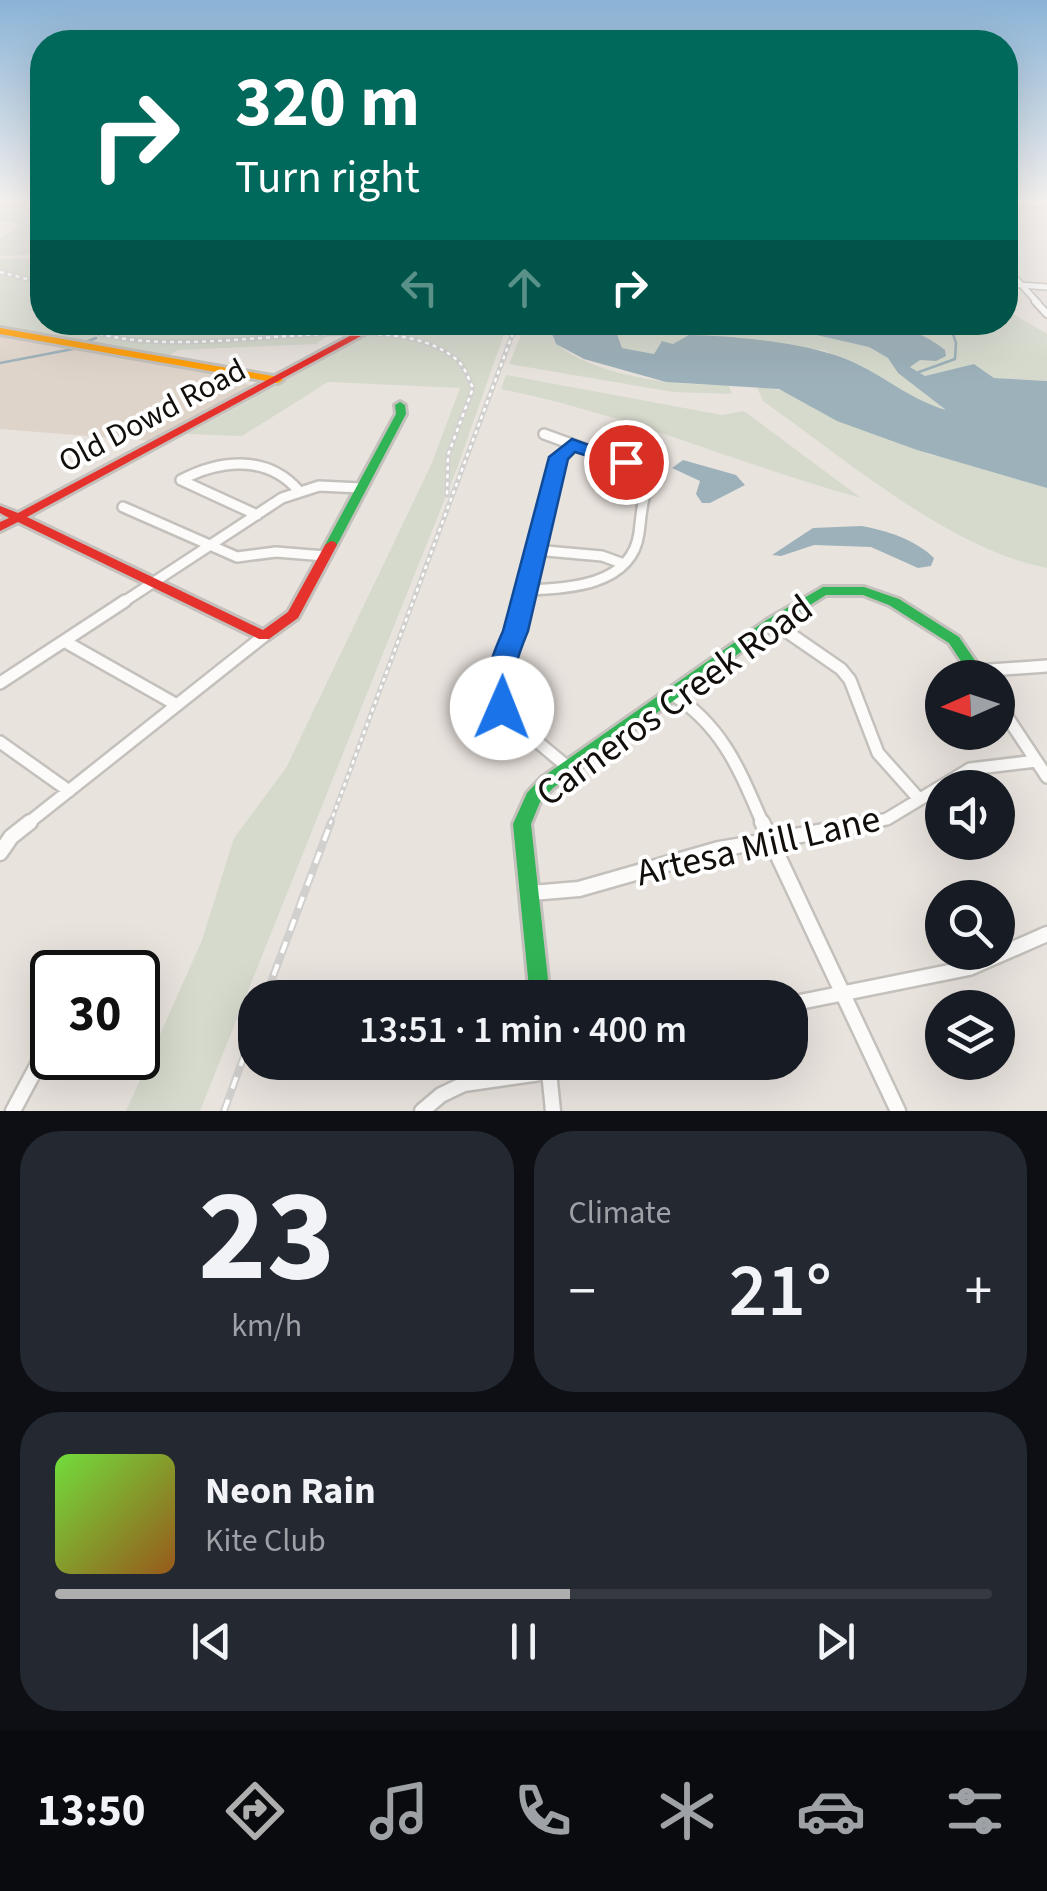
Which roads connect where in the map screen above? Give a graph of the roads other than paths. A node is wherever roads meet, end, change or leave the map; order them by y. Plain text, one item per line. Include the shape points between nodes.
1 (1018, 282) edge
2 (1020, 285) junction
3 (1047, 287) edge
4 (1047, 314) edge
5 (0, 331) edge
6 (359, 335) edge
7 (278, 380) junction
8 (400, 405) dead end
9 (544, 434) dead end
10 (572, 445) junction
11 (361, 488) junction
12 (298, 490) junction
13 (122, 507) dead end
14 (0, 509) edge
15 (256, 514) junction
16 (21, 516) junction
17 (0, 527) edge
18 (209, 546) junction
19 (535, 550) junction
20 (325, 556) junction
21 (624, 564) junction
22 (154, 581) junction
23 (525, 590) junction
24 (773, 622) junction
25 (264, 636) junction
26 (64, 640) junction
27 (966, 660) edge
28 (1047, 666) edge
29 (1015, 670) edge
30 (0, 683) edge
31 (672, 694) junction
32 (177, 706) junction
33 (1015, 729) edge
34 (0, 742) edge
35 (1036, 761) junction
36 (569, 768) junction
37 (1047, 777) edge
38 (69, 791) junction
39 (919, 799) junction
40 (769, 839) junction
41 (0, 854) edge
42 (528, 893) junction
43 (1047, 934) edge
44 (538, 980) edge
45 (842, 994) junction
46 (808, 1001) edge
47 (30, 1079) edge
48 (487, 1080) edge
49 (549, 1080) edge
50 (13, 1111) edge
51 (422, 1111) edge
52 (553, 1111) edge
53 (898, 1111) edge

1 - 2 street
2 - 3 street
2 - 4 street
5 - 7 street
6 - 7 street, Old Dowd Road
7 - 16 street, Old Dowd Road
8 - 11 street
9 - 10 street
10 - 19 street via 555,466
10 - 21 street via 656,476 643,492 636,550
11 - 12 street
11 - 20 street
12 - 15 street
12 - 15 street via 239,460 180,480
13 - 18 street
14 - 16 street
15 - 18 street
16 - 17 street, Old Dowd Road
16 - 22 street
18 - 20 street via 237,557
18 - 22 street
19 - 21 street
19 - 23 street
20 - 25 street via 293,614
21 - 23 street via 574,587
22 - 25 street
22 - 26 street
23 - 36 street via 498,697 520,727
24 - 27 street, Carneros Creek Road via 823,591 864,591 945,634
24 - 31 street, Carneros Creek Road
24 - 39 street via 841,669 878,753
25 - 32 street
26 - 30 street
26 - 32 street
28 - 29 street
31 - 36 street, Carneros Creek Road
31 - 40 street via 733,753
32 - 38 street
33 - 35 street
34 - 38 street
35 - 37 street
35 - 39 street, Artesa Mill Lane via 970,769
36 - 42 street, Carneros Creek Road via 524,814
38 - 41 street via 11,837
39 - 40 street, Artesa Mill Lane via 872,823
40 - 42 street, Artesa Mill Lane via 579,890
40 - 45 street
42 - 44 street, Carneros Creek Road
43 - 45 street via 969,968
45 - 46 street
45 - 53 street
47 - 50 street
48 - 51 street via 462,1085
49 - 52 street

